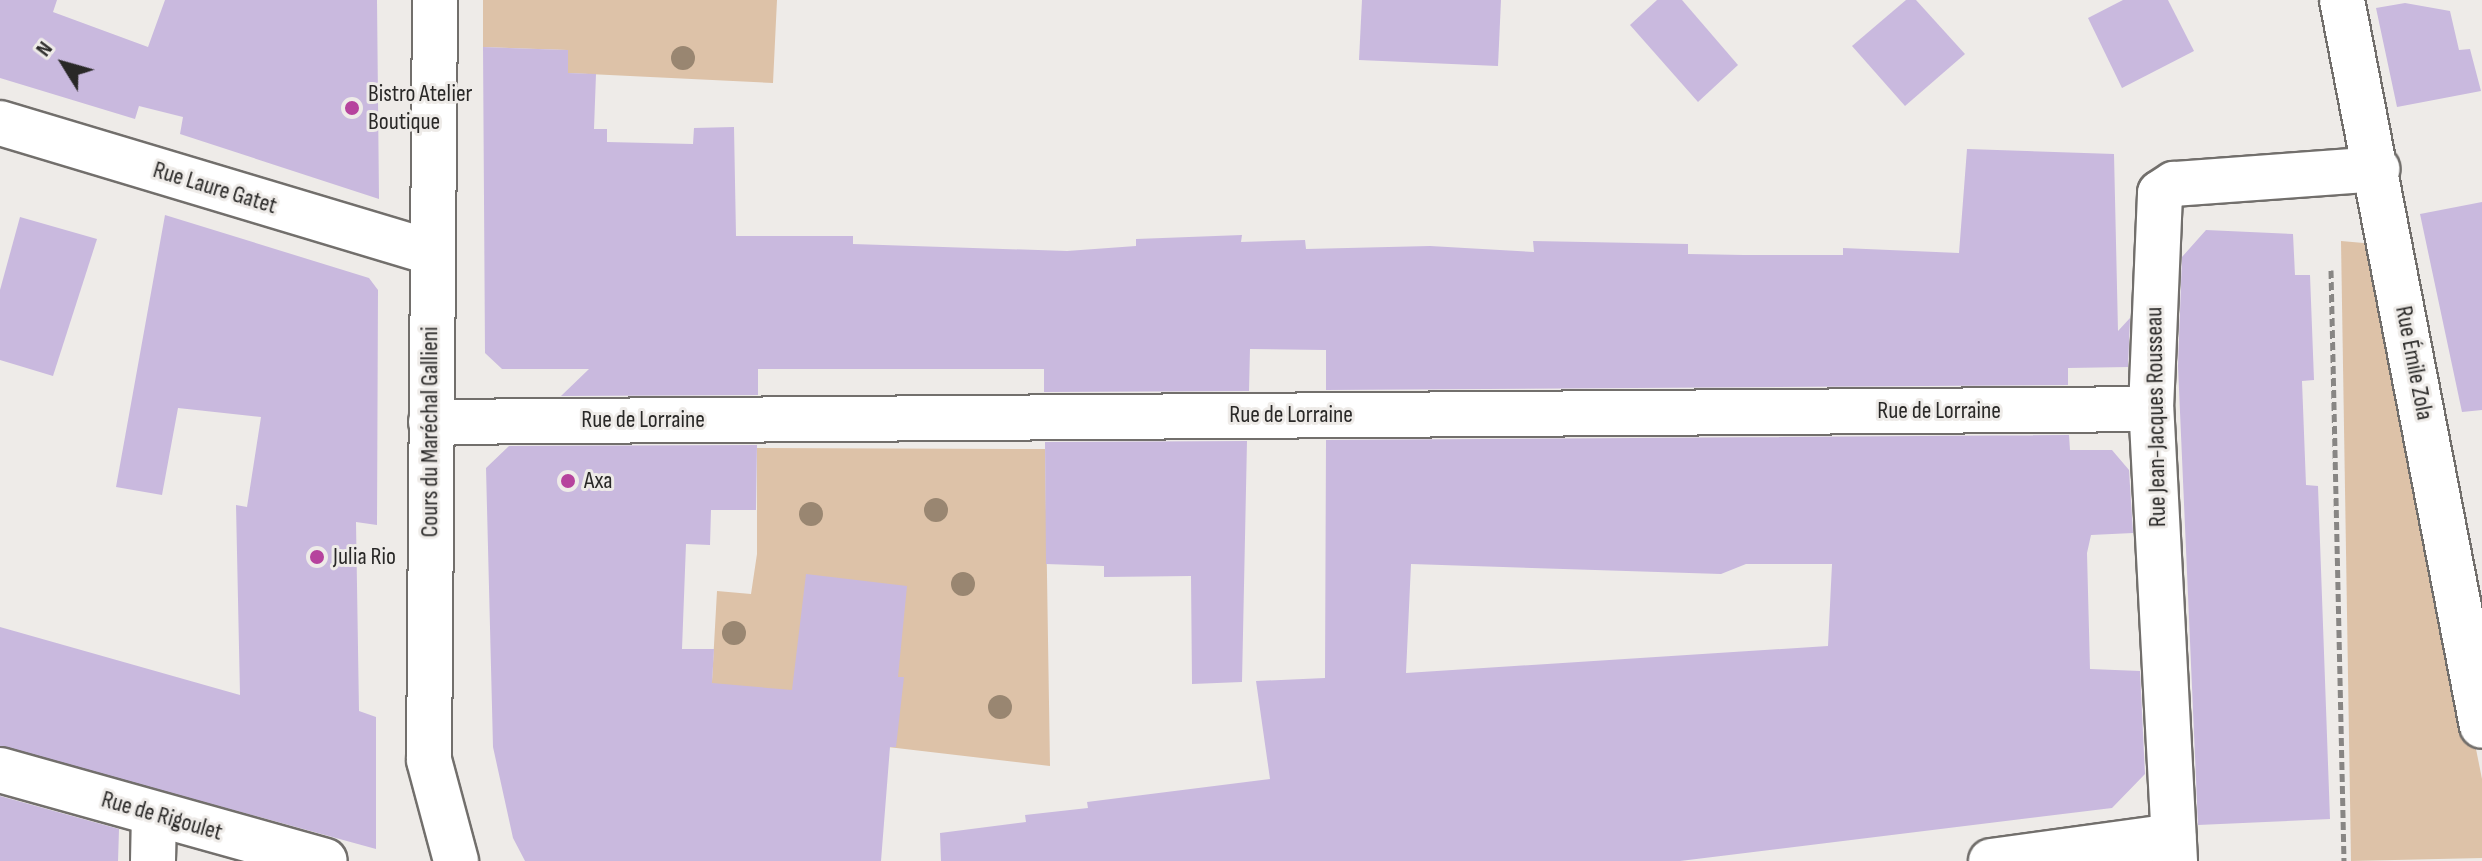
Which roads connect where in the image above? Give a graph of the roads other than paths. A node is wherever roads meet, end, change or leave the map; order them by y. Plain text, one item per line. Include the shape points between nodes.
1 (435, 0) edge
2 (2342, 0) edge
3 (0, 123) edge
4 (2377, 169) junction
5 (431, 252) junction
6 (2151, 409) junction
7 (431, 422) junction
8 (2482, 726) edge
9 (0, 770) edge
10 (154, 815) junction
11 (2174, 849) edge
12 (447, 860) edge
13 (153, 861) edge
14 (325, 861) edge
15 (1991, 861) edge

1 - 5 street, Cours du Maréchal Gallieni
2 - 4 street, Rue Émile Zola
3 - 5 street, Rue Laure Gatet
4 - 6 street, Rue Jean-Jacques Rousseau via 2174,184 2160,193
4 - 8 street, Rue Émile Zola
5 - 7 street, Cours du Maréchal Gallieni
6 - 7 street, Rue de Lorraine
6 - 11 street, Rue Jean-Jacques Rousseau
7 - 12 street, Cours du Maréchal Gallieni via 429,760
9 - 10 street, Rue de Rigoulet
10 - 13 street
10 - 14 street, Rue de Rigoulet
11 - 15 street

